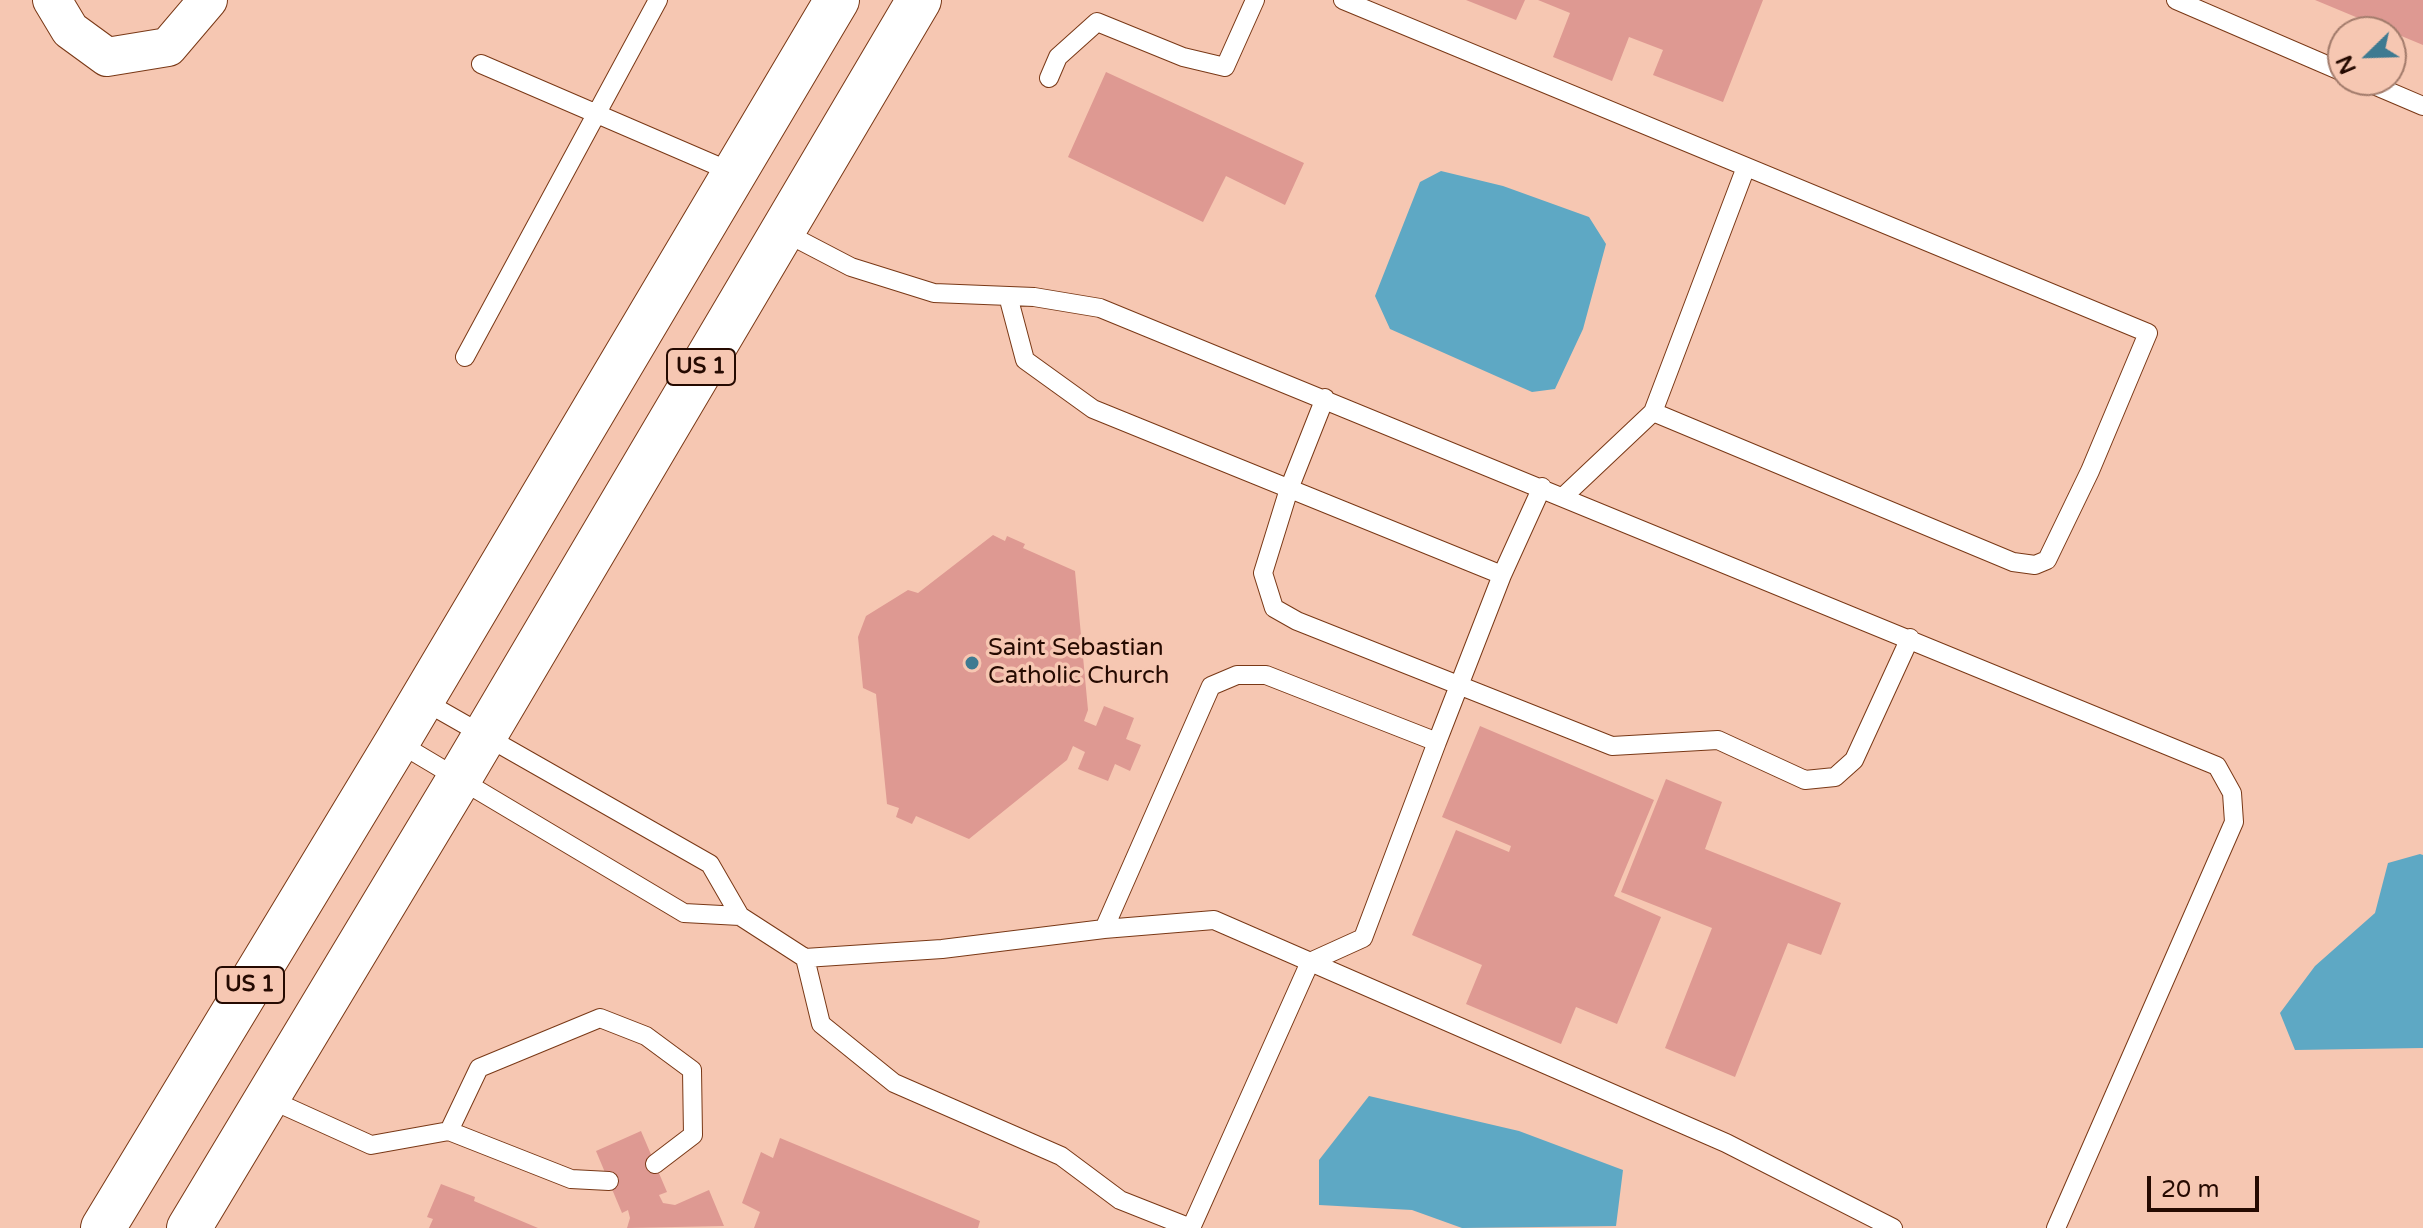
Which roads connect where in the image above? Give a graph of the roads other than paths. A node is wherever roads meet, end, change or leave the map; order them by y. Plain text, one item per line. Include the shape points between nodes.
1 (52, 0) edge
2 (208, 0) edge
3 (658, 0) edge
4 (837, 0) edge
5 (919, 0) edge
6 (1255, 0) edge
7 (1343, 0) edge
8 (2176, 0) edge
9 (481, 64) dead end
10 (2327, 65) edge
11 (1049, 78) dead end
12 (2400, 96) edge
13 (2423, 106) edge
14 (597, 115) junction
15 (1746, 167) junction
16 (734, 173) junction
17 (782, 231) junction
18 (1008, 296) junction
19 (465, 357) dead end
20 (1325, 398) junction
21 (1653, 412) junction
22 (1542, 487) junction
23 (1289, 489) junction
24 (1564, 496) junction
25 (1502, 575) junction
26 (1910, 638) junction
27 (1460, 683) junction
28 (422, 700) junction
29 (483, 734) junction
30 (397, 742) junction
31 (1437, 742) junction
32 (459, 779) junction
33 (740, 916) junction
34 (1104, 929) junction
35 (805, 958) junction
36 (1310, 962) junction
37 (267, 1098) junction
38 (449, 1131) junction
39 (655, 1164) dead end
40 (609, 1181) dead end
41 (103, 1228) edge
42 (189, 1228) edge
43 (1893, 1228) edge
44 (2056, 1228) edge

1 - 2 street via 70,30 107,57 168,47
3 - 14 lane
4 - 16 main road, US 1
5 - 17 main road, US 1
6 - 11 lane via 1225,67 1183,57 1097,22 1058,57
7 - 15 lane
8 - 10 lane
9 - 14 lane
12 - 13 lane
14 - 16 lane
14 - 19 lane
15 - 21 lane
15 - 21 lane via 2148,333 2047,560 2035,565 2013,562
16 - 28 main road, US 1
17 - 18 lane via 851,267 934,293
17 - 29 main road, US 1
18 - 20 lane via 1100,308
18 - 23 lane via 1025,360 1093,409
20 - 22 lane
20 - 23 lane
21 - 24 lane
22 - 24 lane
22 - 25 lane
23 - 25 lane
23 - 27 lane via 1263,573 1274,608
24 - 26 lane
25 - 27 lane
26 - 27 lane via 1854,760 1835,777 1805,780 1718,740 1612,746
26 - 44 lane via 2217,766 2232,793 2234,822
27 - 31 lane
28 - 29 lane
28 - 30 main road, US 1
29 - 32 main road, US 1
29 - 33 lane via 710,864
30 - 32 lane
30 - 41 main road, US 1
31 - 34 lane via 1266,675 1237,675 1211,686
31 - 36 lane via 1363,938
32 - 33 lane via 684,913
32 - 37 main road, US 1
33 - 35 lane
34 - 35 lane via 942,949
34 - 36 lane via 1214,920
35 - 36 lane via 821,1024 894,1083 1061,1156 1120,1200 1191,1228
36 - 43 lane via 1726,1143
37 - 38 lane via 371,1145
37 - 42 main road, US 1
38 - 39 lane via 479,1068 600,1018 646,1036 692,1070 693,1135
38 - 40 lane via 571,1179

